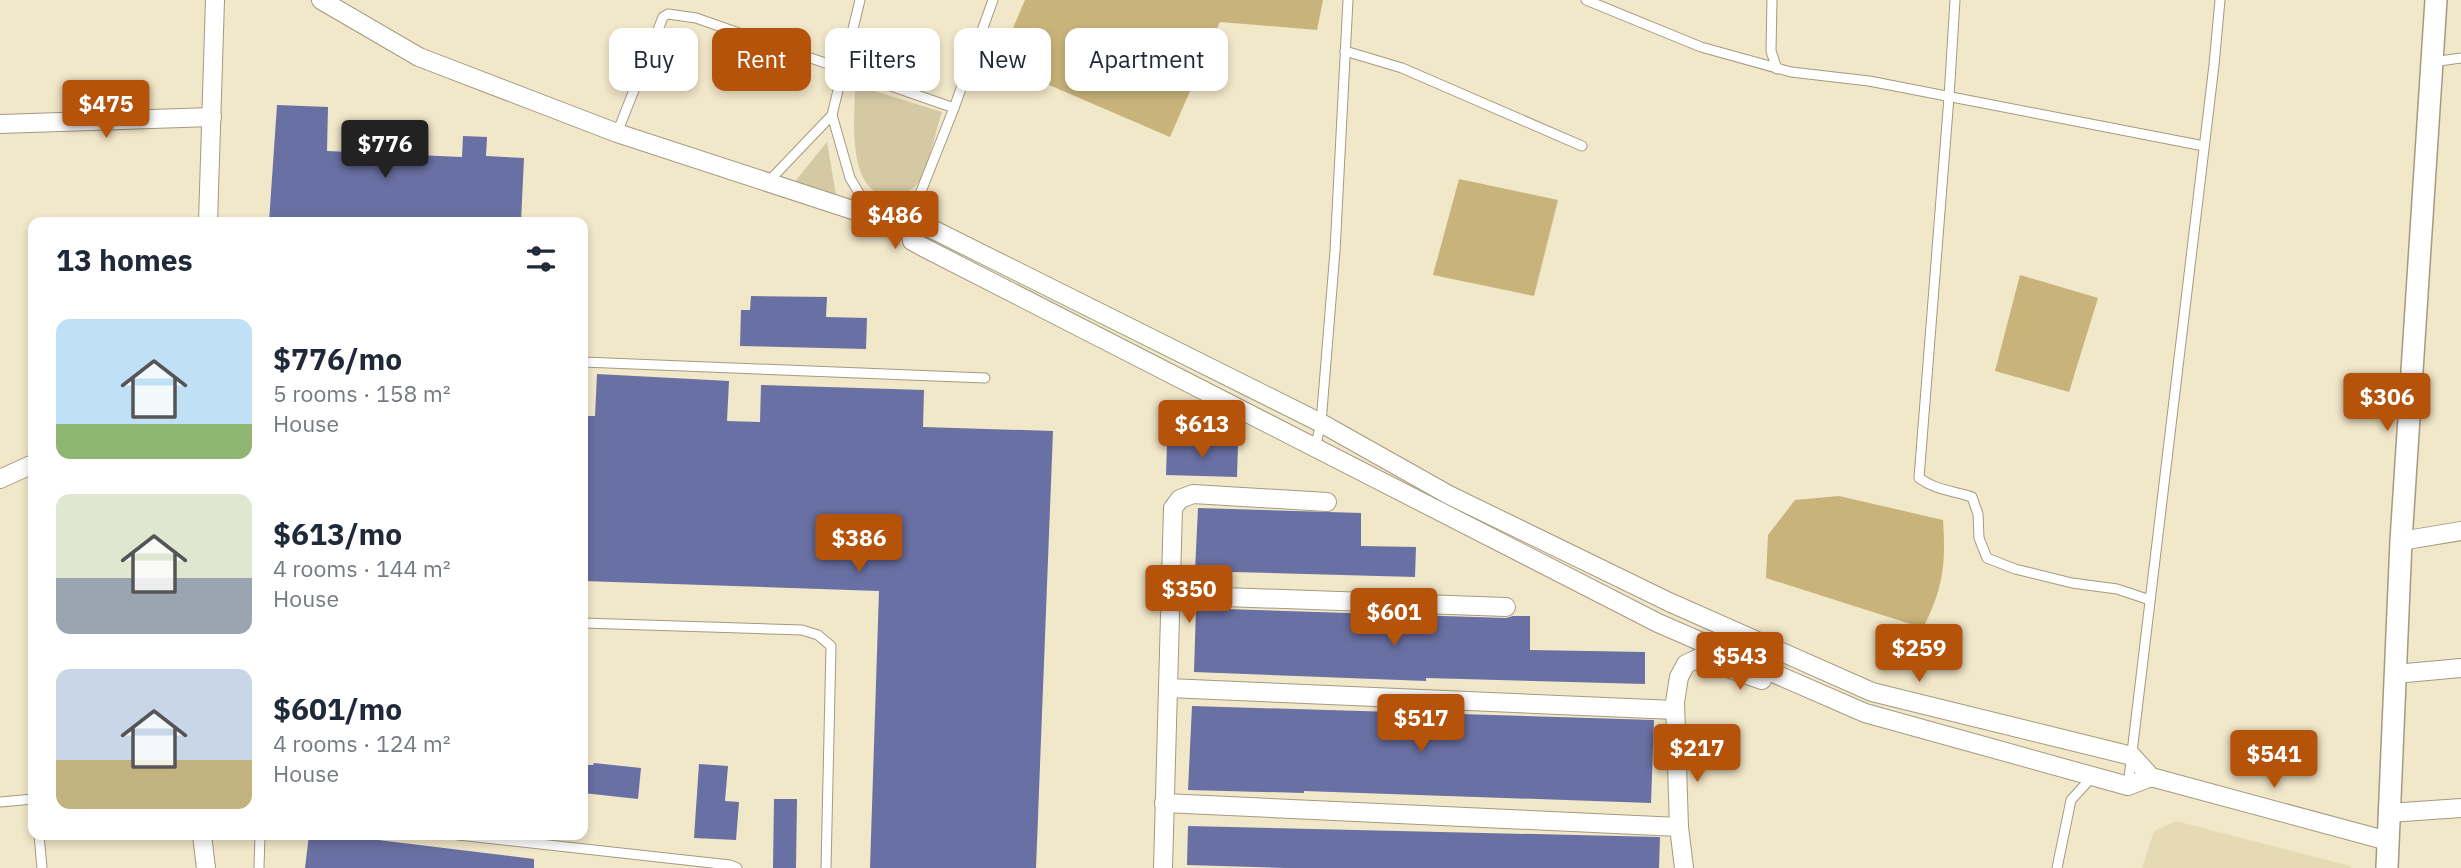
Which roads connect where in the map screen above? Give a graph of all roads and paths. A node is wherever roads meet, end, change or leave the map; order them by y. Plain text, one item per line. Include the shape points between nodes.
1 (215, 0) edge
2 (321, 0) edge
3 (860, 0) edge
4 (993, 0) edge
5 (1348, 0) edge
6 (1586, 0) edge
7 (1772, 0) edge
8 (1955, 0) edge
9 (2220, 0) edge
10 (2436, 0) edge
11 (853, 28) edge
12 (1345, 51) junction
13 (2461, 58) edge
14 (2432, 62) junction
15 (825, 63) edge
16 (1777, 69) junction
17 (838, 91) edge
18 (907, 91) edge
19 (1950, 97) junction
20 (954, 107) junction
21 (832, 115) junction
22 (212, 117) junction
23 (0, 124) edge
24 (617, 133) junction
25 (1582, 146) dead end
26 (2204, 146) junction
27 (768, 182) junction
28 (208, 217) edge
29 (874, 217) junction
30 (909, 227) junction
31 (588, 362) edge
32 (985, 378) dead end
33 (1321, 423) junction
34 (1315, 448) junction
35 (28, 466) edge
36 (0, 479) edge
37 (1327, 502) dead end
38 (2461, 531) edge
39 (2401, 541) junction
40 (1170, 595) junction
41 (2150, 600) junction
42 (1669, 602) junction
43 (1506, 607) dead end
44 (588, 623) edge
45 (1658, 623) junction
46 (2461, 668) edge
47 (2395, 674) junction
48 (1168, 688) junction
49 (1808, 688) junction
50 (1675, 710) junction
51 (2132, 757) junction
52 (2093, 776) junction
53 (2151, 777) junction
54 (2129, 786) junction
55 (28, 799) edge
56 (0, 802) edge
57 (1164, 803) junction
58 (2461, 808) edge
59 (2389, 813) junction
60 (1679, 827) junction
61 (39, 840) edge
62 (203, 840) edge
63 (260, 840) edge
64 (503, 840) edge
65 (2388, 841) junction
66 (42, 868) edge
67 (206, 868) edge
68 (259, 868) edge
69 (737, 868) edge
70 (826, 868) edge
71 (1163, 868) edge
72 (1684, 868) edge
73 (2057, 868) edge
74 (2387, 868) edge

1 - 22 street
2 - 24 street via 419,57
3 - 11 lane
4 - 20 lane
5 - 12 lane
6 - 16 lane via 1701,47
7 - 16 lane via 1771,51
8 - 19 lane
9 - 26 lane
10 - 14 street
12 - 25 lane via 1402,68
12 - 33 lane
13 - 14 lane
14 - 39 street
15 - 24 lane via 696,18 668,13
16 - 19 lane
17 - 21 lane
18 - 20 lane
19 - 26 lane
19 - 41 lane via 1919,478 1933,488 1972,497 1987,558 2015,569
20 - 30 lane
21 - 27 lane
21 - 29 lane via 850,178
22 - 23 street
22 - 28 street
24 - 27 street
26 - 41 lane
27 - 29 street
29 - 30 street
30 - 33 street via 926,226
30 - 34 street via 912,242
31 - 32 lane
33 - 34 lane
33 - 42 street via 1449,495
34 - 45 street
35 - 36 street
37 - 40 street via 1193,494 1180,499 1173,508
38 - 39 street
39 - 47 street
40 - 43 street
40 - 48 street
41 - 51 lane
42 - 45 street
42 - 51 street via 1872,692
44 - 70 lane via 803,630 831,646
45 - 49 street
46 - 47 street
47 - 59 street
48 - 50 street
48 - 57 street
49 - 50 street via 1777,685 1699,658 1686,664 1679,677
49 - 52 street via 1865,713
50 - 60 street
51 - 53 street
51 - 54 lane
52 - 54 street
52 - 73 lane via 2071,800
53 - 54 street
53 - 65 street
55 - 56 lane
57 - 60 street
57 - 71 street
58 - 59 street
59 - 65 street
60 - 72 street
61 - 66 lane
62 - 67 street
63 - 68 lane
64 - 69 lane
65 - 74 street

